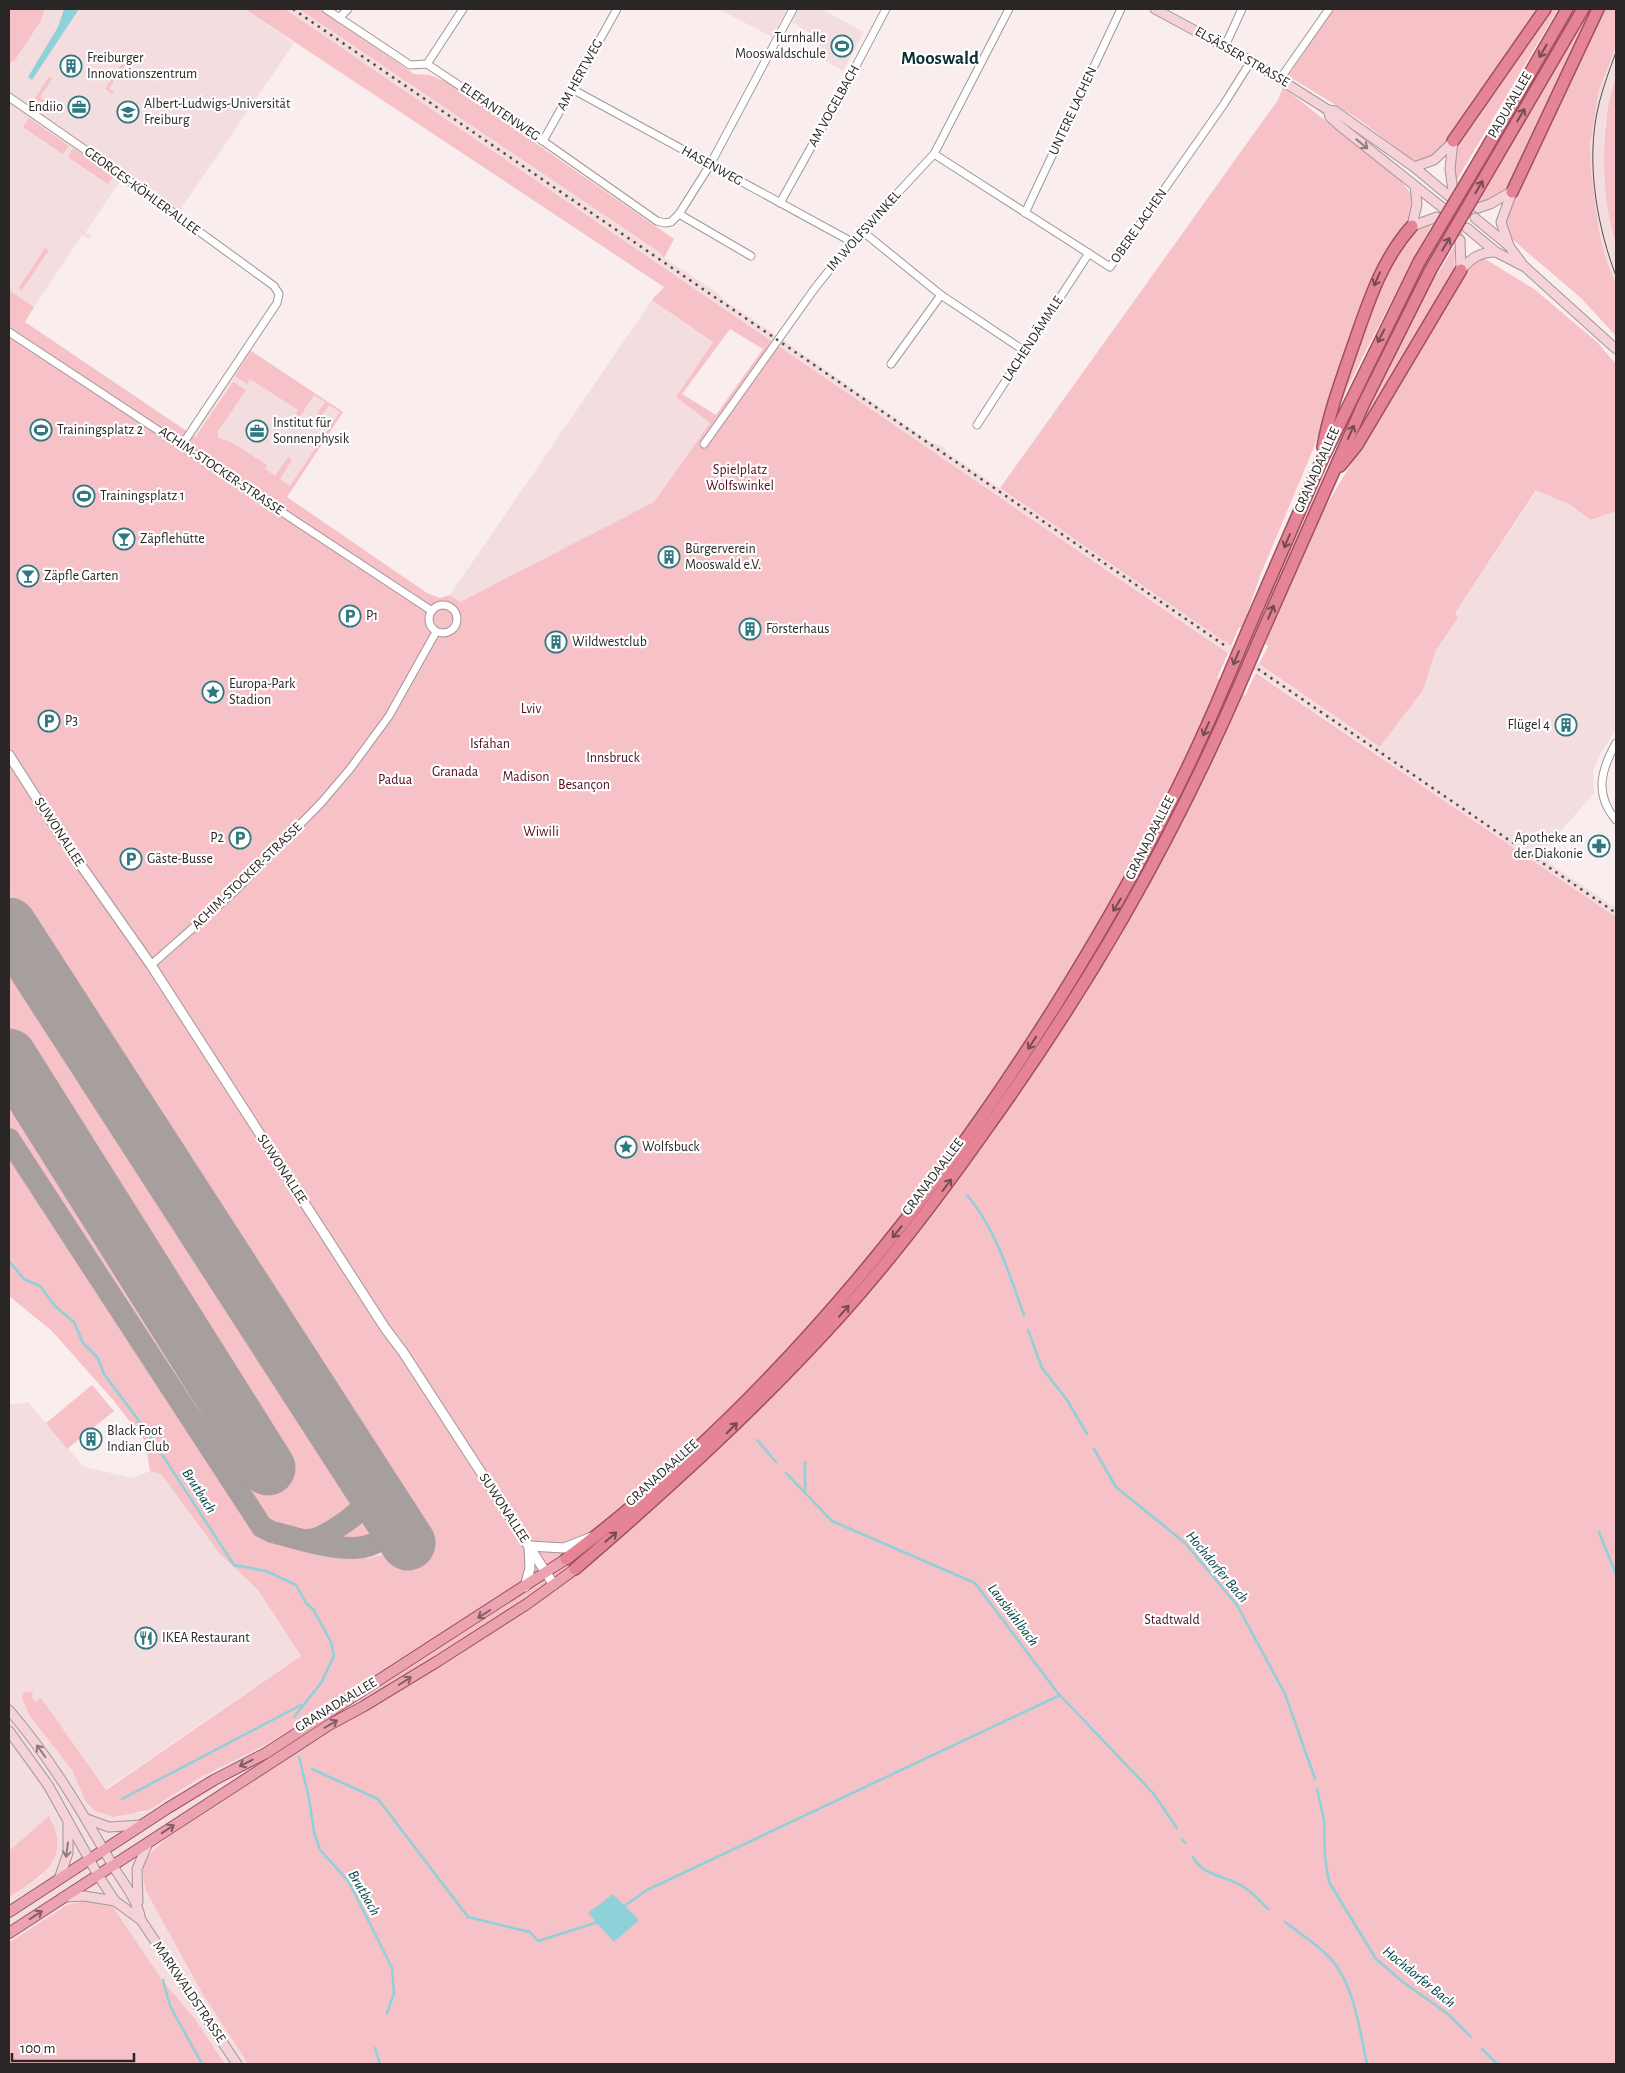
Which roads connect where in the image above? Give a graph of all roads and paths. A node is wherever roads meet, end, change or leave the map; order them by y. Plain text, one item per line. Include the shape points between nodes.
1 (326, 9) edge
2 (348, 9) edge
3 (463, 9) edge
4 (617, 9) edge
5 (793, 9) edge
6 (886, 9) edge
7 (1009, 9) edge
8 (1121, 9) edge
9 (1154, 9) edge
10 (1242, 9) edge
11 (1329, 9) edge
12 (1545, 9) edge
13 (1567, 9) edge
14 (1583, 9) edge
15 (1598, 9) edge
16 (339, 18) junction
17 (1225, 46) junction
18 (1251, 61) junction
19 (426, 64) junction
20 (1280, 79) junction
21 (572, 89) junction
22 (9, 97) edge
23 (1328, 110) junction
24 (543, 141) junction
25 (1454, 141) junction
26 (934, 154) junction
27 (710, 165) junction
28 (1414, 167) junction
29 (1415, 186) junction
30 (1512, 192) junction
31 (780, 203) junction
32 (1478, 208) dead end
33 (1447, 209) junction
34 (1025, 213) junction
35 (679, 214) junction
36 (1462, 217) joint
37 (1437, 218) dead end
38 (1475, 218) dead end
39 (1412, 226) junction
40 (1467, 228) dead end
41 (862, 231) junction
42 (1460, 240) tunnel mouth
43 (852, 242) junction
44 (1509, 246) junction
45 (1496, 252) junction
46 (1089, 253) junction
47 (751, 256) dead end
48 (1525, 267) junction
49 (1461, 270) junction
50 (941, 295) junction
51 (9, 332) edge
52 (1616, 349) edge
53 (1026, 352) junction
54 (890, 364) dead end
55 (977, 425) dead end
56 (704, 444) dead end
57 (182, 445) junction
58 (1320, 464) junction
59 (1330, 476) junction
60 (432, 611) junction
61 (436, 632) junction
62 (1616, 743) edge
63 (9, 755) edge
64 (1616, 820) edge
65 (151, 965) junction
66 (596, 1536) junction
67 (529, 1546) junction
68 (566, 1559) joint
69 (575, 1569) joint
70 (546, 1573) junction
71 (554, 1585) junction
72 (525, 1587) junction
73 (9, 1710) edge
74 (9, 1732) edge
75 (87, 1819) junction
76 (68, 1821) junction
77 (141, 1825) junction
78 (149, 1842) junction
79 (104, 1849) junction
80 (89, 1859) junction
81 (113, 1865) junction
82 (98, 1875) junction
83 (59, 1878) junction
84 (63, 1897) junction
85 (115, 1901) junction
86 (138, 1905) junction
87 (9, 1912) edge
88 (142, 1920) junction
89 (9, 1933) edge
90 (237, 2064) edge

1 - 16 street, ELEFANTENWEG
2 - 16 street
3 - 19 street
4 - 21 street, AM HERTWEG
5 - 27 street
6 - 31 street, AM VOGELBACH
7 - 26 street, IM WOLFSWINKEL
8 - 34 street, UNTERE LACHEN
9 - 17 main road, ELSÄSSER STRASSE
10 - 17 street
11 - 20 street
12 - 25 highway
13 -> 33 highway, PADUAALLEE, bridge
36 -> 14 highway, PADUAALLEE, bridge
15 - 30 highway
16 - 19 street, ELEFANTENWEG via 410,65
17 - 18 main road, ELSÄSSER STRASSE
18 - 20 main road, ELSÄSSER STRASSE
18 - 46 street, OBERE LACHEN via 1110,267
19 - 24 street, ELEFANTENWEG
20 - 23 main road, ELSÄSSER STRASSE
21 - 24 street, AM HERTWEG
21 - 27 street, HASENWEG
22 - 57 street, GEORGES-KÖHLER-ALLEE via 274,286 279,294 277,303
23 - 28 main road, ELSÄSSER STRASSE
23 -> 29 main road, ELSÄSSER STRASSE via 1330,117 1340,126
24 - 35 street, ELEFANTENWEG via 657,221 671,222
25 - 28 main road via 1434,160
25 - 28 main road, ELSÄSSER STRASSE via 1448,194
26 - 34 street, OBERE LACHEN
26 - 41 street, IM WOLFSWINKEL
27 - 31 street, HASENWEG
27 - 35 street
29 - 33 main road, ELSÄSSER STRASSE
29 - 39 main road via 1417,204
30 - 32 main road
30 - 44 main road via 1501,222
31 - 43 street, HASENWEG
33 -> 58 highway, GRANADAALLEE, bridge
34 - 46 street, OBERE LACHEN
35 - 47 street
59 -> 36 highway, GRANADAALLEE, bridge via 1430,271
37 - 39 main road
38 - 44 main road
39 -> 58 highway via 1387,258 1375,283 1328,419
40 - 45 main road
41 - 43 street, IM WOLFSWINKEL
41 - 50 street
42 - 49 main road
43 - 56 street, IM WOLFSWINKEL via 814,288
44 - 48 main road
45 - 48 main road
45 - 49 main road via 1481,253
46 - 53 street, LACHENDÄMMLE
48 - 52 main road
49 - 59 highway via 1357,445
50 - 53 street
50 - 54 street
51 - 57 street, ACHIM-STOCKER-STRASSE
53 - 55 street, LACHENDÄMMLE
57 - 60 street, ACHIM-STOCKER-STRASSE
58 -> 66 highway, GRANADAALLEE, bridge via 1174,794 1121,897 1034,1040 948,1166 872,1263 784,1360 699,1445
69 -> 59 highway, GRANADAALLEE, bridge via 699,1461 840,1316 920,1220 1045,1047 1114,936 1187,801
60 - 61 street via 429,622
60 - 61 street via 446,606 452,608 457,616 453,629 445,633
61 - 65 street, ACHIM-STOCKER-STRASSE via 389,716 326,796 267,861
62 - 64 street via 1604,763 1602,778 1604,796
63 - 65 street, SUWONALLEE via 66,844
65 - 67 street, SUWONALLEE
66 - 67 street via 564,1548
66 - 68 highway, GRANADAALLEE
67 - 70 street, SUWONALLEE
67 - 72 street via 530,1568
68 - 70 main road, GRANADAALLEE
69 - 71 main road, GRANADAALLEE
70 - 71 street, SUWONALLEE
70 - 72 main road, GRANADAALLEE
78 -> 71 main road, GRANADAALLEE
72 -> 77 main road, GRANADAALLEE via 266,1753 214,1780
75 -> 73 main road, MARKWALDSTRASSE
74 - 76 main road, MARKWALDSTRASSE via 32,1761
75 - 77 main road via 109,1827
75 - 79 main road, MARKWALDSTRASSE
76 - 80 main road, MARKWALDSTRASSE
76 -> 83 main road via 68,1853
77 - 79 main road, GRANADAALLEE
78 - 81 main road, GRANADAALLEE
78 - 86 main road via 137,1869
79 - 80 main road, GRANADAALLEE
79 - 81 main road, MARKWALDSTRASSE
80 - 82 main road, MARKWALDSTRASSE
80 - 83 main road, GRANADAALLEE
81 - 82 main road, GRANADAALLEE
81 - 86 main road, MARKWALDSTRASSE
82 - 84 main road, GRANADAALLEE
82 - 85 main road, MARKWALDSTRASSE
83 - 87 main road, GRANADAALLEE
84 - 85 main road via 84,1896
89 -> 84 main road, GRANADAALLEE
85 - 88 main road, MARKWALDSTRASSE
86 - 88 main road, MARKWALDSTRASSE
88 - 90 main road, MARKWALDSTRASSE

